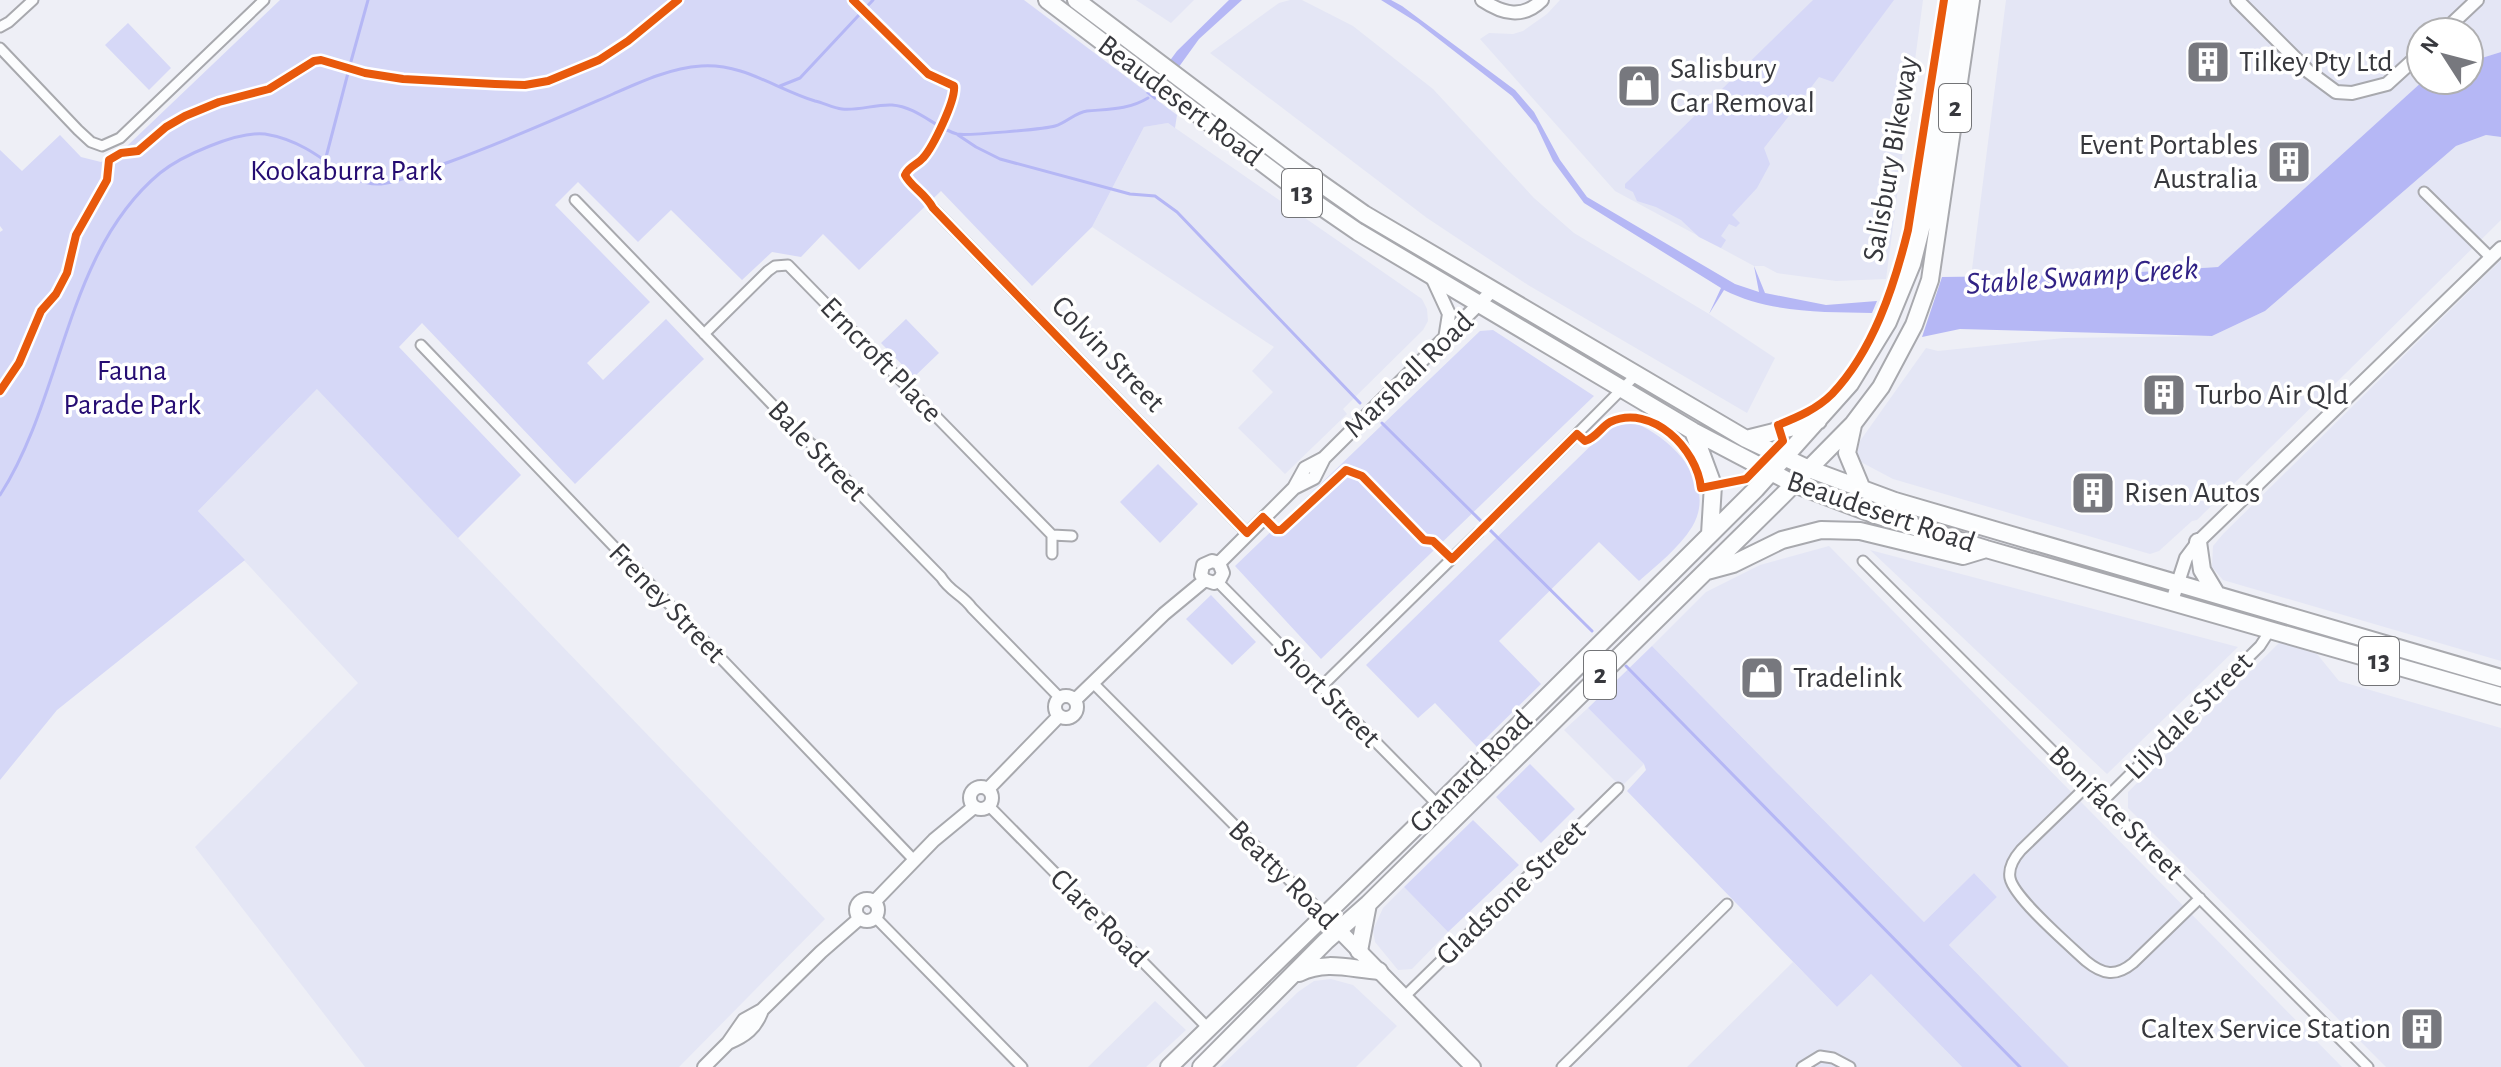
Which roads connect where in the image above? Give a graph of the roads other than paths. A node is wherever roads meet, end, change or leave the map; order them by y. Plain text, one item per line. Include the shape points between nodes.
1 (33, 0) edge
2 (264, 0) edge
3 (1047, 0) edge
4 (1076, 0) edge
5 (1482, 0) edge
6 (1542, 0) edge
7 (1957, 0) edge
8 (1971, 0) edge
9 (2237, 0) edge
10 (2477, 0) edge
11 (2460, 16) edge
12 (0, 27) edge
13 (0, 48) edge
14 (2405, 68) edge
15 (2424, 192) dead end
16 (575, 200) dead end
17 (933, 208) dead end
18 (2496, 253) edge
19 (1431, 275) junction
20 (1493, 290) junction
21 (1480, 305) junction
22 (704, 334) junction
23 (1445, 339) junction
24 (421, 345) dead end
25 (1636, 375) junction
26 (1622, 390) junction
27 (1819, 420) junction
28 (1853, 424) junction
29 (1693, 431) junction
30 (1746, 439) junction
31 (1784, 457) junction
32 (1809, 469) junction
33 (1770, 473) junction
34 (1794, 484) junction
35 (1862, 489) junction
36 (1492, 519) dead end
37 (1479, 532) dead end
38 (1247, 533) junction
39 (1710, 534) junction
40 (1052, 535) junction
41 (1072, 536) dead end
42 (2198, 542) junction
43 (1986, 549) junction
44 (1052, 554) dead end
45 (1863, 561) dead end
46 (1219, 563) junction
47 (1705, 572) junction
48 (1211, 581) junction
49 (2177, 583) junction
50 (2217, 595) junction
51 (2172, 601) junction
52 (2271, 629) junction
53 (2501, 678) edge
54 (1093, 683) junction
55 (1321, 687) junction
56 (2501, 696) edge
57 (1060, 698) junction
58 (1075, 700) junction
59 (1059, 716) junction
60 (2088, 785) junction
61 (1618, 788) dead end
62 (988, 789) junction
63 (2103, 801) junction
64 (1438, 805) junction
65 (989, 806) junction
66 (974, 807) junction
67 (914, 860) junction
68 (2200, 898) junction
69 (874, 902) junction
70 (1368, 904) junction
71 (1727, 904) dead end
72 (1325, 916) junction
73 (875, 917) junction
74 (860, 918) junction
75 (1338, 930) junction
76 (1359, 951) junction
77 (1379, 971) junction
78 (1294, 976) junction
79 (1404, 997) junction
80 (1209, 1029) junction
81 (704, 1067) edge
82 (1022, 1067) edge
83 (1169, 1067) edge
84 (1201, 1067) edge
85 (1473, 1067) edge
86 (1562, 1067) edge
87 (1802, 1067) edge
88 (1850, 1067) edge
89 (2368, 1067) edge

1 - 12 street
2 - 13 street via 120,138 102,146 91,142
3 - 19 highway, Beaudesert Road / 13 via 1310,199
4 - 20 highway, Beaudesert Road / 13 via 1364,214
5 - 6 street via 1519,14
7 - 27 highway, 2 via 1912,264 1876,344
8 - 28 highway, 2 via 1930,280 1898,358
9 - 14 street via 2336,92 2387,84
10 - 11 street
15 - 18 street
16 - 22 street, Bale Street
17 - 38 street, Colvin Street
18 - 42 street
19 - 21 highway, Beaudesert Road / 13
19 - 23 street via 1449,314
20 - 21 street, Marshall Road
20 - 25 highway, Beaudesert Road / 13
21 - 23 street, Marshall Road
21 - 26 highway, Beaudesert Road / 13
22 - 40 street, Erncroft Place via 768,271 788,265
22 - 57 street, Bale Street via 802,440 818,447 948,588 965,598
23 - 38 street, Marshall Road via 1324,458 1314,478 1294,488
24 - 67 street, Freney Street
25 - 26 street
25 - 30 highway, Beaudesert Road / 13
26 - 29 highway, Beaudesert Road / 13
26 - 36 street
27 - 30 highway
27 - 31 highway, 2
28 - 32 highway, 2
28 - 35 highway via 1847,453
29 - 33 highway, Beaudesert Road / 13
29 - 39 highway via 1713,485
30 - 31 highway, Beaudesert Road / 13
31 - 32 highway, Beaudesert Road / 13
31 - 33 highway, 2
32 - 34 highway, 2
32 - 35 highway, Beaudesert Road / 13
33 - 34 highway, Beaudesert Road / 13
33 - 39 highway, Granard Road / 2
34 - 43 highway, Beaudesert Road / 13
34 - 47 highway, Granard Road / 2
35 - 49 highway, Beaudesert Road / 13
37 - 55 street
38 - 46 street, Marshall Road
39 - 64 highway, Granard Road / 2
40 - 41 street
40 - 44 street
42 - 49 street
42 - 50 highway via 2202,570
43 - 47 highway via 1963,556 1860,531 1821,530
43 - 51 highway, Beaudesert Road / 13
45 - 60 street, Boniface Street
46 - 48 street via 1223,573
46 - 48 street via 1203,565 1201,575
47 - 70 highway, Granard Road / 2
48 - 54 street via 1164,614
48 - 55 street, Short Street
49 - 50 highway, Beaudesert Road / 13
49 - 51 street
50 - 53 highway, Beaudesert Road / 13
51 - 52 highway, Beaudesert Road / 13
52 - 56 highway, Beaudesert Road / 13
52 - 63 street, Lilydale Street via 2260,646
54 - 58 street
54 - 72 street, Beatty Road
55 - 64 street, Short Street
57 - 58 street
57 - 59 street via 1055,707
58 - 59 street via 1076,714
59 - 62 street
60 - 63 street, Boniface Street
60 - 68 street via 2012,862 2009,874 2019,895 2086,961 2110,974 2133,963
61 - 79 street, Gladstone Street
62 - 65 street
62 - 66 street via 972,793
63 - 68 street, Boniface Street
64 - 72 highway, Granard Road / 2
65 - 66 street
65 - 80 street, Clare Road
66 - 67 street
67 - 69 street
68 - 89 street, Boniface Street
69 - 73 street
69 - 74 street via 858,904
70 - 75 highway, Granard Road / 2
70 - 76 highway
71 - 86 street
72 - 75 main road, Beatty Road
72 - 80 highway, Granard Road / 2
73 - 74 street
73 - 82 street
74 - 81 street via 762,1010 754,1027
75 - 76 main road, Beatty Road
75 - 78 highway, Granard Road / 2
76 - 77 main road, Beatty Road
77 - 78 highway via 1323,965
77 - 79 main road, Beatty Road
78 - 84 highway, Granard Road / 2
79 - 85 main road, Beatty Road
80 - 83 highway, Granard Road / 2
87 - 88 street via 1827,1056

